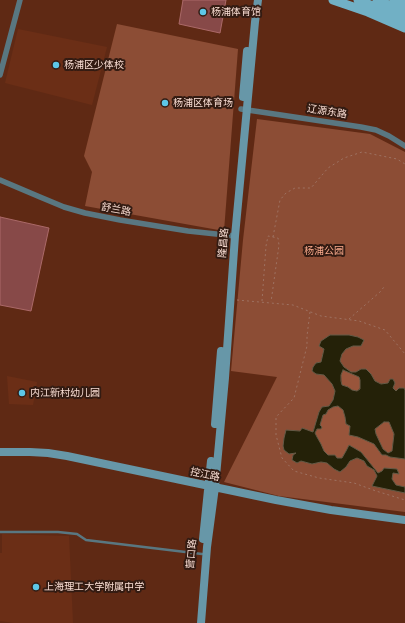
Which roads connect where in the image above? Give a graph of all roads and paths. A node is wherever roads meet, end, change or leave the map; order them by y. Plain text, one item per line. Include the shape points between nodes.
1 (20, 0) edge
2 (252, 0) edge
3 (258, 0) edge
4 (333, 0) edge
5 (358, 0) edge
6 (377, 0) edge
7 (394, 0) edge
8 (405, 4) edge
9 (405, 12) edge
10 (405, 19) edge
11 (405, 28) edge
12 (0, 75) edge
13 (244, 110) junction
14 (405, 146) edge
15 (405, 164) edge
16 (0, 180) edge
17 (233, 236) junction
18 (273, 237) junction
19 (384, 286) dead end
20 (230, 300) junction
21 (262, 302) junction
22 (270, 303) junction
23 (310, 312) junction
24 (348, 320) junction
25 (405, 354) edge
26 (0, 452) edge
27 (212, 487) junction
28 (405, 500) edge
29 (405, 520) edge
30 (0, 532) edge
31 (202, 554) junction
32 (196, 623) edge
33 (201, 623) edge

1 - 12 street
2 - 13 main road, 隆昌路
3 - 13 main road, 隆昌路
4 - 11 main road
5 - 10 main road
6 - 9 main road
7 - 8 main road
13 - 14 street, 辽源东路 via 361,126 376,130
13 - 17 main road, 隆昌路
15 - 18 path via 397,159 362,152 344,158 328,168 311,188 295,188 286,193 280,200
16 - 17 street, 舒兰路 via 64,207 85,213 127,222
17 - 20 main road, 隆昌路
17 - 27 main road, 隆昌路 via 217,396
18 - 21 path via 268,236 266,246
18 - 22 path via 278,238 279,245
19 - 24 path
20 - 21 path
20 - 27 main road, 隆昌路 via 225,378
21 - 22 path
22 - 23 path via 293,305
23 - 24 path
23 - 28 path via 307,346 294,398 276,417 276,435 282,458 294,471 354,483
24 - 25 path via 385,330
26 - 27 main road, 控江路 via 36,452 67,456
27 - 29 main road, 控江路 via 332,510
27 - 31 main road, 营口路
27 - 33 main road, 营口路
30 - 31 lane via 77,534 86,540
31 - 32 main road, 营口路

